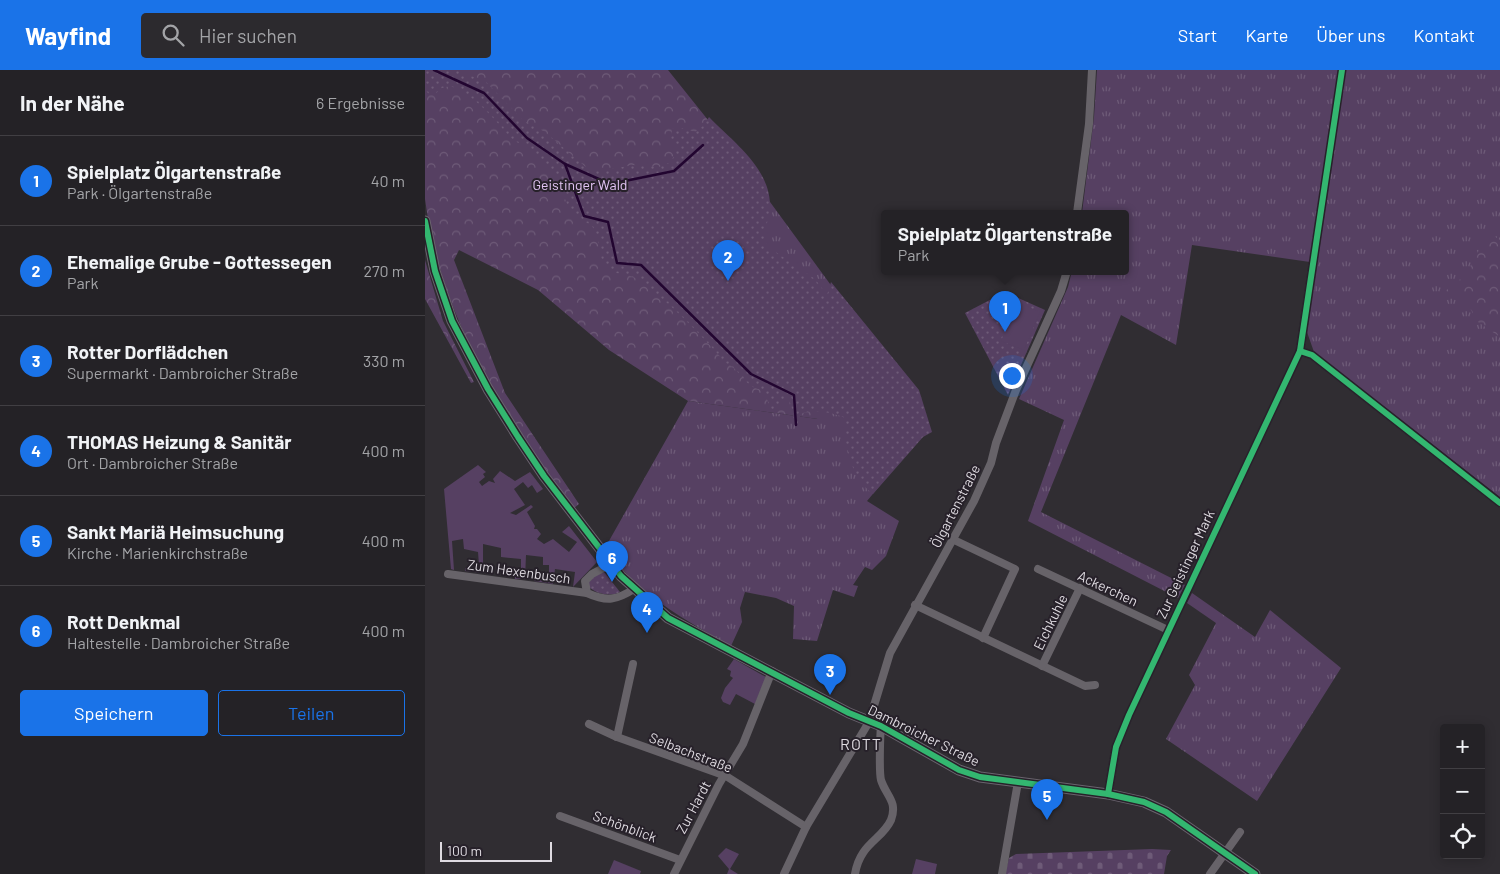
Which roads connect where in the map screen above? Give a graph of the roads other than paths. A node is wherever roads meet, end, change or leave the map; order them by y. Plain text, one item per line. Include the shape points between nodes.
1 (1092, 70) edge
2 (1342, 70) edge
3 (1077, 210) edge
4 (425, 221) edge
5 (1066, 275) edge
6 (1300, 351) junction
7 (1500, 503) edge
8 (952, 539) junction
9 (611, 564) junction
10 (1039, 569) dead end
11 (448, 574) dead end
12 (1080, 588) junction
13 (635, 589) junction
14 (587, 593) junction
15 (915, 605) junction
16 (1168, 630) junction
17 (983, 638) junction
18 (633, 664) dead end
19 (1043, 666) junction
20 (772, 671) junction
21 (1095, 685) dead end
22 (869, 722) junction
23 (589, 724) dead end
24 (881, 726) junction
25 (617, 737) junction
26 (726, 776) junction
27 (1018, 782) junction
28 (1108, 794) junction
29 (561, 816) dead end
30 (806, 827) junction
31 (1240, 832) dead end
32 (1225, 854) junction
33 (680, 860) junction
34 (674, 874) edge
35 (784, 874) edge
36 (855, 874) edge
37 (1002, 874) edge
38 (1211, 874) edge
39 (1255, 874) edge

1 - 3 street via 1089,124
2 - 6 street, Zur Geistinger Mark
4 - 9 street, Dambroicher Straße via 435,270 452,322 488,389 544,476
5 - 8 street, Ölgartenstraße via 1016,390 991,462
6 - 7 street via 1311,355
6 - 16 street, Zur Geistinger Mark
8 - 15 street, Ölgartenstraße
8 - 17 street via 1015,569
9 - 13 street, Dambroicher Straße
9 - 14 street, Zum Hexenbusch via 585,581
10 - 12 street, Ackerchen
11 - 14 street, Zum Hexenbusch
12 - 16 street, Ackerchen
12 - 19 street, Eichkuhle
13 - 14 street, Zum Hexenbusch via 620,598 607,599
13 - 20 street, Dambroicher Straße via 667,618
15 - 17 street, Eichkuhle
15 - 22 street, Ölgartenstraße via 890,653
16 - 28 street, Zur Geistinger Mark via 1116,747
17 - 19 street, Eichkuhle
18 - 25 street
19 - 21 street, Eichkuhle via 1085,686
20 - 22 street, Dambroicher Straße
20 - 26 street, Zur Hardt via 743,744
22 - 24 street, Dambroicher Straße
22 - 30 street, Ölgartenstraße
23 - 25 street, Selbachstraße
24 - 27 street, Dambroicher Straße via 959,770 980,777
24 - 36 street via 881,779 893,800 891,819 865,848
25 - 26 street, Selbachstraße
26 - 30 street, Selbachstraße
26 - 33 street, Zur Hardt
27 - 28 street, Dambroicher Straße
27 - 37 street
28 - 32 street, Dambroicher Straße via 1144,802 1166,812
29 - 33 street, Schönblick
30 - 35 street, Ölgartenstraße
31 - 32 street
32 - 38 street
32 - 39 street, Dambroicher Straße
33 - 34 street, Zur Hardt

